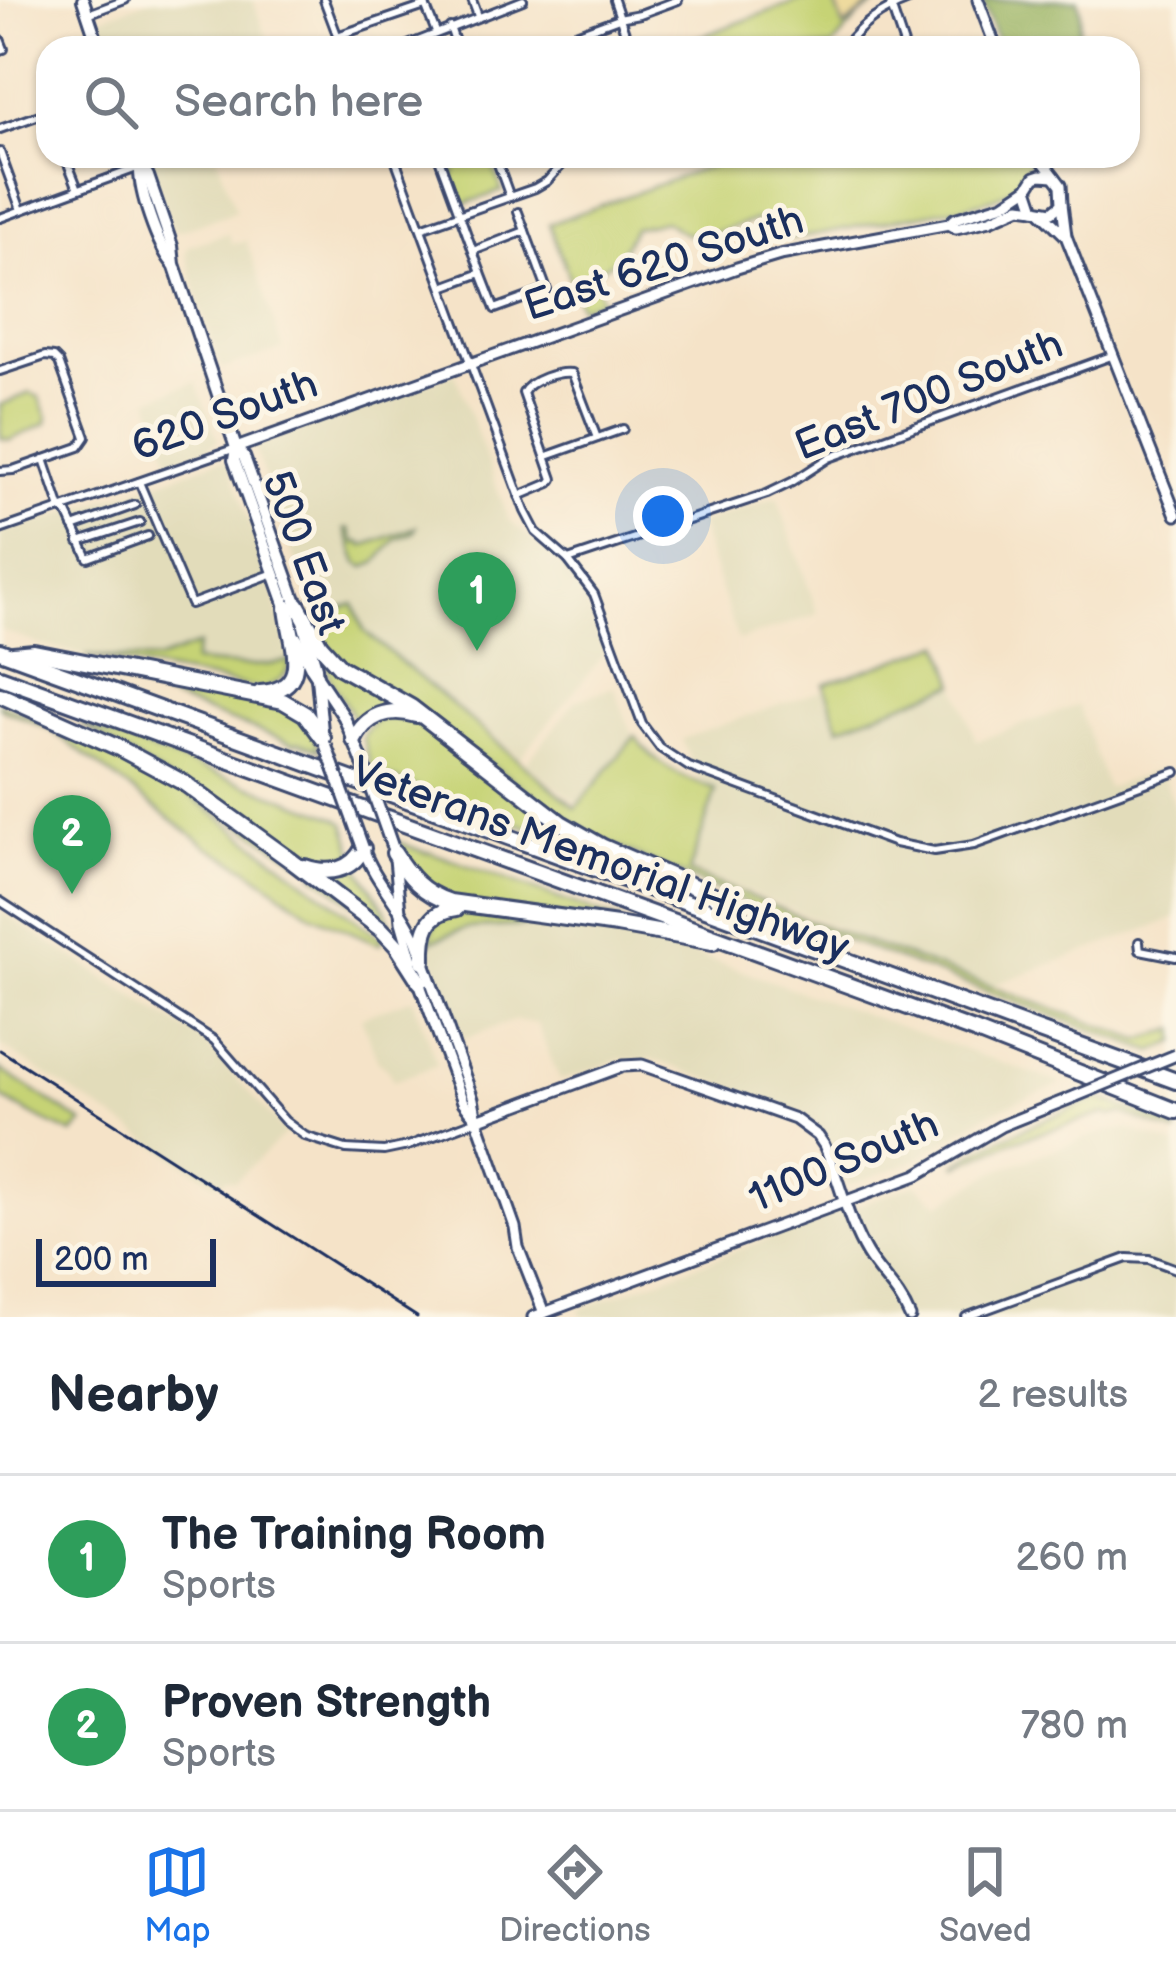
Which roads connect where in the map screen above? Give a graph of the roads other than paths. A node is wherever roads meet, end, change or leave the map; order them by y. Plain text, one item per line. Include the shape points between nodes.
1 (83, 0) edge
2 (125, 0) edge
3 (324, 0) edge
4 (472, 0) edge
5 (523, 0) edge
6 (614, 0) edge
7 (678, 0) edge
8 (908, 0) edge
9 (978, 0) edge
10 (424, 3) edge
11 (890, 3) edge
12 (88, 14) junction
13 (478, 16) junction
14 (619, 18) junction
15 (450, 27) junction
16 (436, 32) junction
17 (95, 36) edge
18 (337, 36) joint
19 (427, 36) edge
20 (453, 36) edge
21 (570, 36) edge
22 (626, 36) edge
23 (853, 36) edge
24 (901, 36) edge
25 (992, 36) edge
26 (0, 39) edge
27 (2, 49) edge
28 (36, 116) edge
29 (0, 129) edge
30 (0, 152) edge
31 (70, 168) edge
32 (124, 168) edge
33 (143, 168) edge
34 (398, 168) edge
35 (442, 168) edge
36 (499, 168) edge
37 (559, 168) edge
38 (1036, 168) edge
39 (1047, 168) edge
40 (1054, 176) junction
41 (1035, 177) junction
42 (1028, 188) junction
43 (78, 190) junction
44 (510, 197) junction
45 (1062, 204) junction
46 (1037, 210) junction
47 (21, 211) junction
48 (518, 212) dead end
49 (459, 214) junction
50 (0, 218) edge
51 (950, 224) junction
52 (421, 228) junction
53 (525, 231) junction
54 (1066, 236) junction
55 (473, 250) junction
56 (482, 273) junction
57 (443, 287) junction
58 (1114, 355) junction
59 (472, 362) junction
60 (0, 370) edge
61 (623, 428) dead end
62 (597, 438) junction
63 (236, 448) junction
64 (547, 456) junction
65 (44, 459) junction
66 (0, 471) edge
67 (139, 482) junction
68 (519, 496) junction
69 (135, 505) dead end
70 (61, 508) junction
71 (1176, 515) edge
72 (140, 521) dead end
73 (73, 526) junction
74 (0, 530) edge
75 (148, 536) dead end
76 (79, 542) junction
77 (568, 560) junction
78 (274, 573) junction
79 (292, 606) junction
80 (4, 653) edge
81 (0, 677) edge
82 (317, 679) junction
83 (238, 692) junction
84 (0, 695) edge
85 (431, 723) junction
86 (354, 740) junction
87 (325, 742) junction
88 (1176, 772) edge
89 (362, 848) junction
90 (393, 850) junction
91 (290, 859) junction
92 (0, 902) edge
93 (480, 908) junction
94 (399, 909) junction
95 (754, 928) junction
96 (1138, 942) dead end
97 (748, 949) junction
98 (1176, 957) edge
99 (423, 961) junction
100 (420, 982) junction
101 (1176, 1055) edge
102 (1176, 1081) edge
103 (1176, 1111) edge
104 (477, 1120) junction
105 (847, 1202) junction
106 (1176, 1269) edge
107 (538, 1315) edge
108 (910, 1317) edge
109 (966, 1317) edge

1 - 12 main road
2 - 12 street
3 - 18 street
4 - 13 street
5 - 13 street
6 - 14 street
7 - 14 street
8 - 11 street
9 - 25 street
10 - 16 street
10 - 18 street
11 - 23 street
11 - 24 street
12 - 17 main road
13 - 15 street
14 - 21 street
14 - 22 street
15 - 16 street
15 - 20 street
16 - 19 street
26 - 27 street
28 - 29 street
30 - 47 street
31 - 43 street
32 - 43 street
33 - 63 main road, 500 East
34 - 52 street
35 - 49 street
36 - 44 street
37 - 44 street
38 - 41 street
39 - 40 street
40 - 41 street
40 - 45 street
41 - 42 street
42 - 46 street
42 - 51 street, East 620 South
43 - 47 street
44 - 49 street
45 - 46 street
45 - 54 street
46 - 51 street, East 620 South
46 - 54 street
47 - 50 street
48 - 53 street
49 - 52 street
49 - 55 street
51 - 59 street, East 620 South via 763,260
52 - 57 street
53 - 55 street
53 - 56 street via 548,290 495,309
54 - 58 street
55 - 56 street
56 - 57 street
57 - 59 street
58 - 71 street
58 - 77 street, East 700 South via 829,458 767,494
59 - 63 street, 620 South
59 - 68 street
60 - 65 street via 45,356 59,362 85,441
61 - 62 street
62 - 64 street
62 - 64 street via 565,372 523,391
63 - 67 street, 620 South
63 - 78 main road, 500 East
63 - 79 main road, 500 East
64 - 68 street via 552,481
65 - 66 street
65 - 70 street
67 - 70 street, 620 South
67 - 78 street via 191,604
68 - 77 street via 536,532
69 - 73 street
70 - 73 street
70 - 74 street, 620 South
72 - 76 street
73 - 76 street
75 - 76 street via 88,557
77 - 88 street via 595,594 634,709 660,748 688,767 895,843 934,851 974,845
78 - 79 main road, 500 East
79 - 82 main road, 500 East
79 - 83 highway via 293,676 272,692
79 - 85 highway via 336,664
80 - 83 highway
80 - 95 highway, Veterans Memorial Highway
81 - 97 highway, Veterans Memorial Highway
82 - 86 main road, 500 East
82 - 87 main road, 500 East
83 - 87 highway via 296,707
84 - 91 highway via 157,768
85 - 86 highway via 388,712 366,722
85 - 95 highway via 580,835 718,897
86 - 90 main road, 500 East, bridge
87 - 89 main road, 500 East, bridge
89 - 91 highway via 353,863 331,871
89 - 94 street, 500 East
90 - 93 highway via 428,893
90 - 94 street, 500 East
91 - 100 highway via 386,933
92 - 104 street via 214,1040 305,1136 385,1151
93 - 97 highway
93 - 99 highway via 433,917
94 - 99 street, 500 East
94 - 100 street, 500 East
95 - 102 highway, Veterans Memorial Highway
96 - 98 street via 1140,950
97 - 103 highway, Veterans Memorial Highway
99 - 104 street, 500 East
100 - 104 street, 500 East via 463,1102
101 - 105 street, 1100 South, bridge via 1001,1126 917,1175
104 - 105 street via 642,1065 795,1119 824,1145
104 - 107 street, 500 East
105 - 107 street, 1100 South
105 - 108 street via 868,1255
106 - 109 street via 1127,1258

